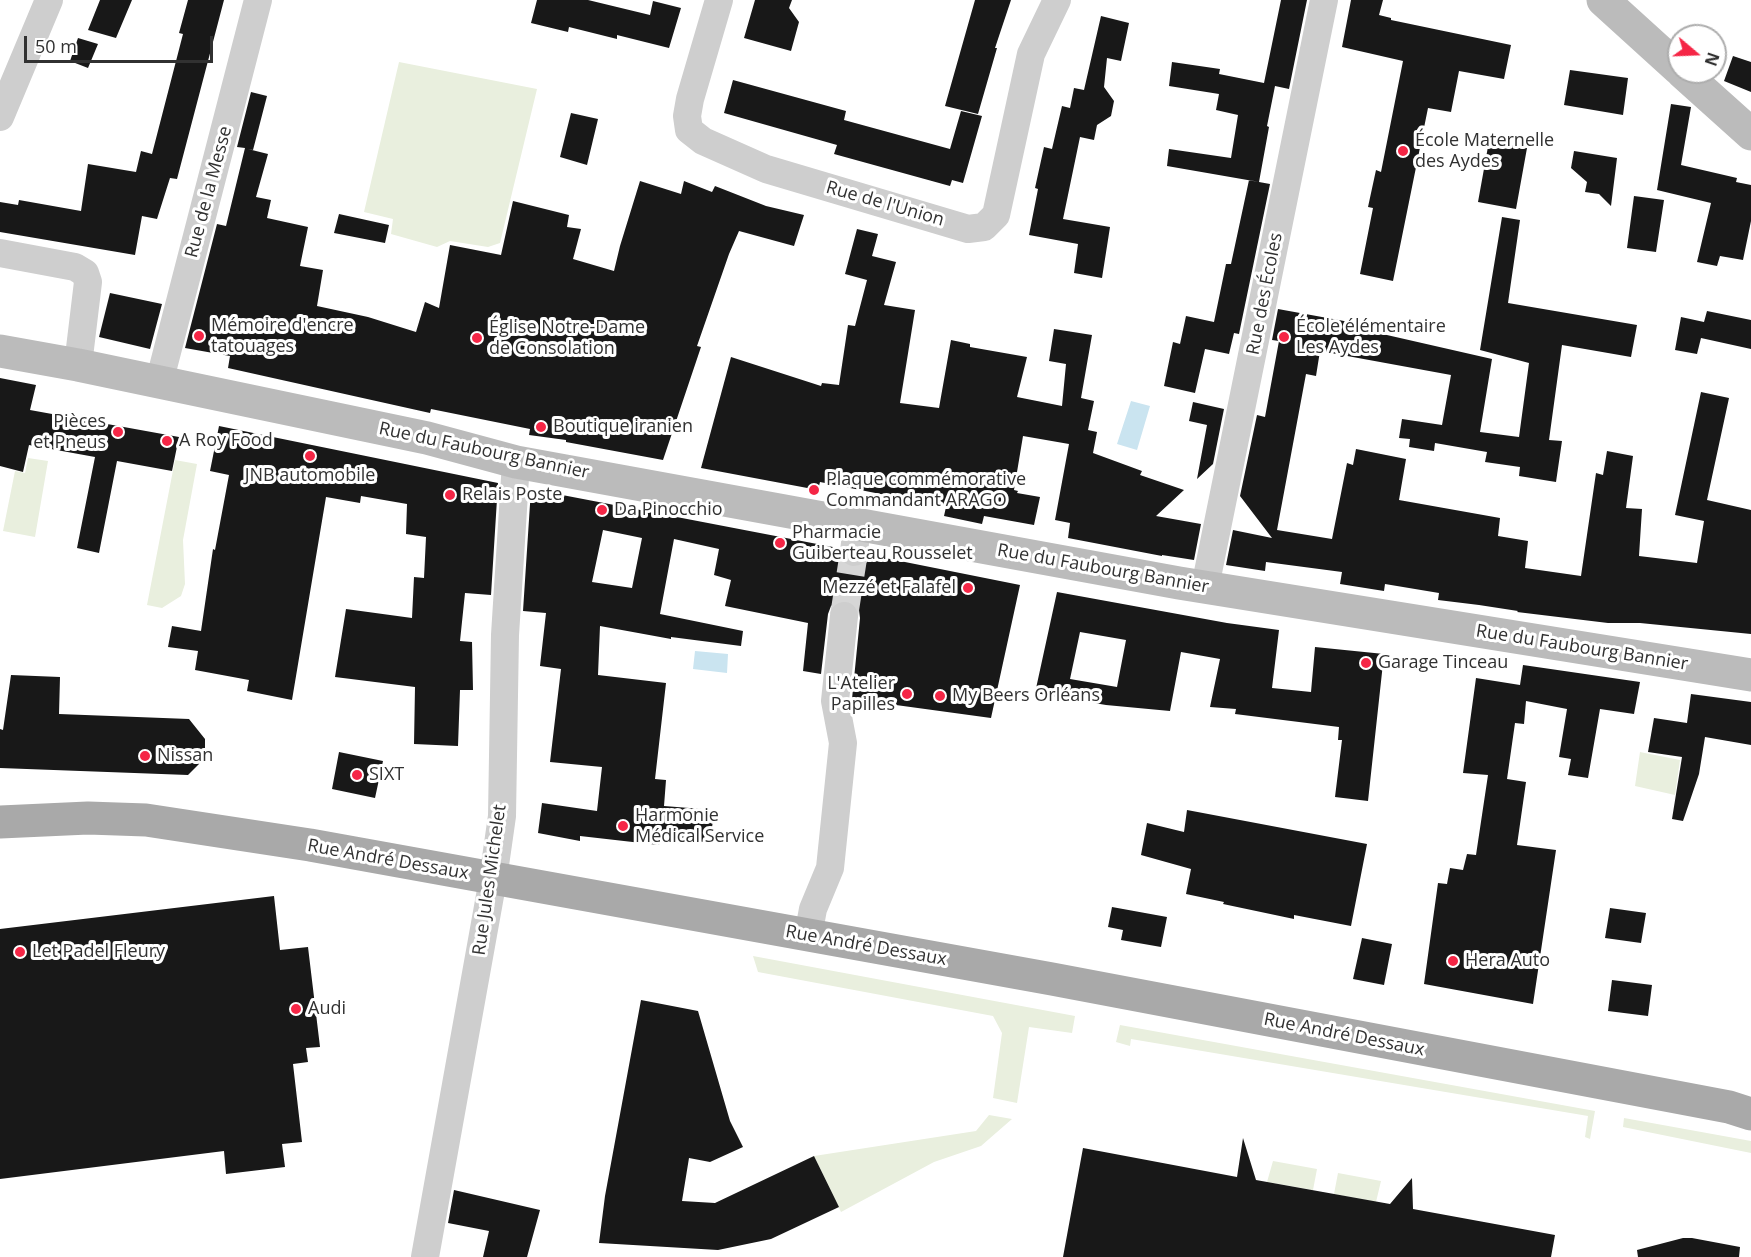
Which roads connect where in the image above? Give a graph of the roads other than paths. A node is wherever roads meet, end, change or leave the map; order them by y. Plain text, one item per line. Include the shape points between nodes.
1 (49, 0) edge
2 (258, 0) edge
3 (719, 0) edge
4 (1057, 0) edge
5 (1324, 0) edge
6 (1604, 0) edge
7 (1667, 58) edge
8 (1695, 84) edge
9 (0, 117) edge
10 (1751, 134) edge
11 (0, 253) edge
12 (0, 351) edge
13 (78, 365) junction
14 (159, 383) junction
15 (516, 462) junction
16 (1205, 587) junction
17 (844, 616) tunnel mouth
18 (1751, 675) edge
19 (0, 822) edge
20 (493, 879) junction
21 (808, 936) junction
22 (1744, 1109) edge
23 (425, 1257) edge

1 - 9 street
2 - 14 street, Rue de la Messe
3 - 4 street, Rue de l'Union via 690,99 689,130 703,141 766,169 968,229 984,227 996,214 1031,54
5 - 16 street, Rue des Écoles
6 - 7 main road
8 - 10 main road
11 - 13 street via 75,267 85,273 88,282
12 - 13 main road, Rue du Faubourg Bannier
13 - 14 main road, Rue du Faubourg Bannier
14 - 15 main road, Rue du Faubourg Bannier via 427,438
15 - 16 main road, Rue du Faubourg Bannier via 678,490 855,538
15 - 20 street, Rue Jules Michelet via 505,635 502,816
16 - 18 main road, Rue du Faubourg Bannier
17 - 21 street via 835,701 843,742 830,868 813,909
19 - 20 main road, Rue André Dessaux via 146,820
20 - 21 main road, Rue André Dessaux
20 - 23 street, Rue Jules Michelet
21 - 22 main road, Rue André Dessaux

